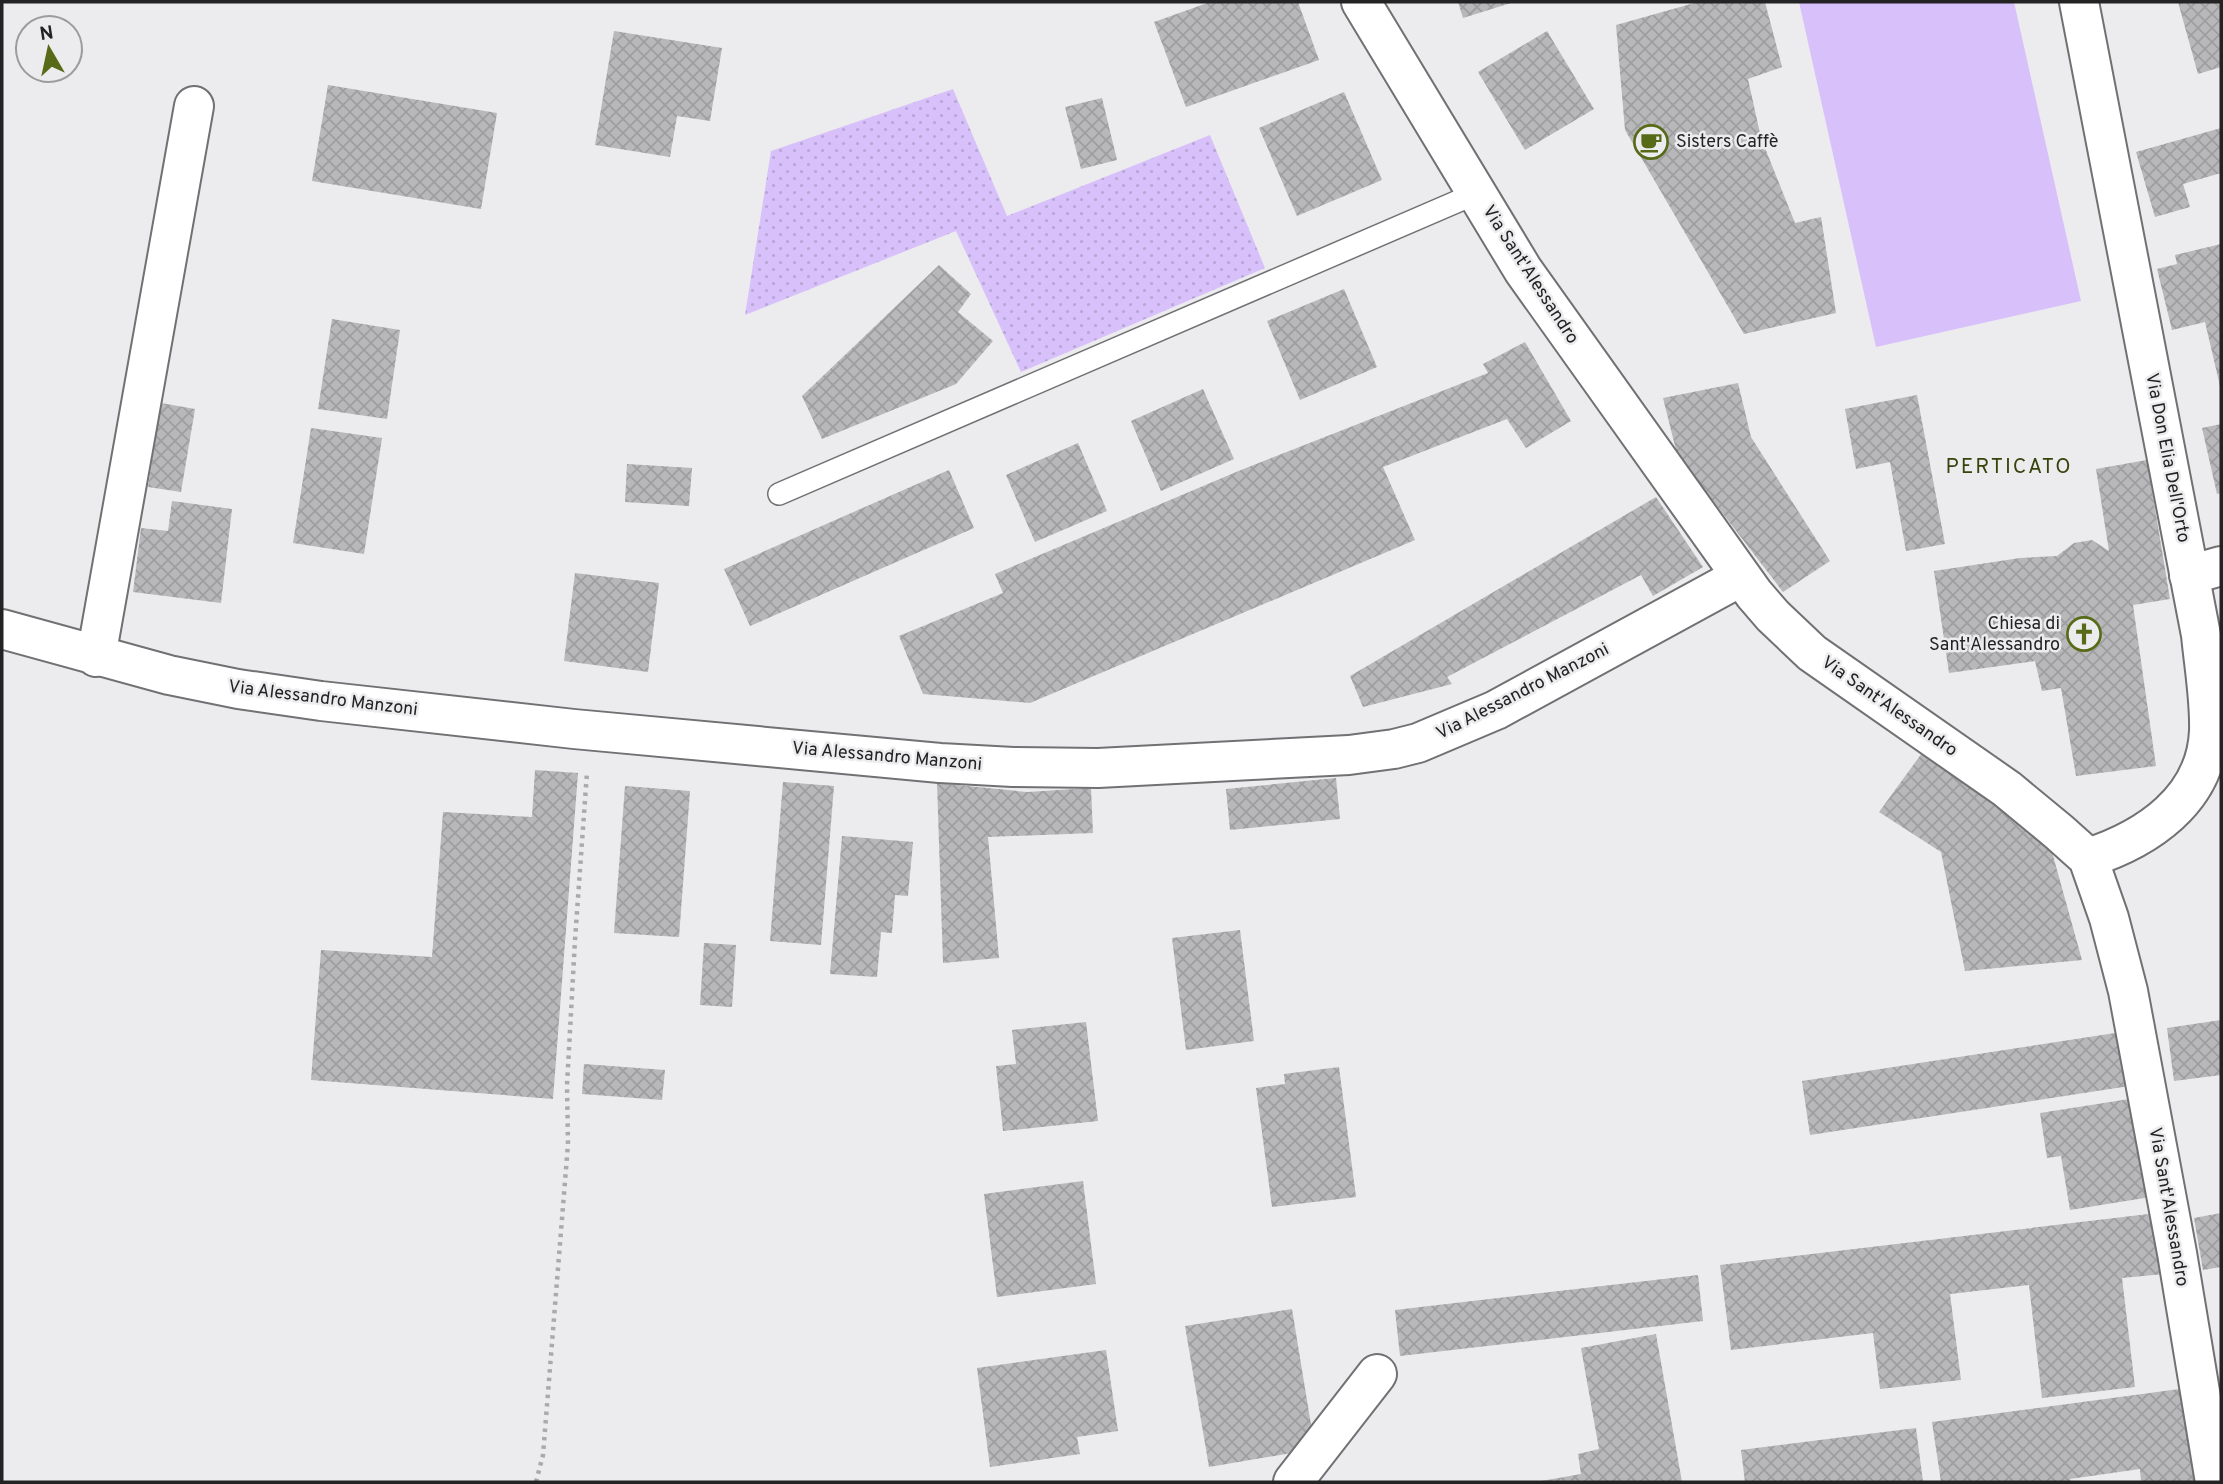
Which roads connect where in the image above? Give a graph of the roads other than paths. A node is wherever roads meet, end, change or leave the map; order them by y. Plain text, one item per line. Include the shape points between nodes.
1 (1361, 2) edge
2 (2079, 2) edge
3 (194, 106) dead end
4 (1477, 193) junction
5 (779, 494) dead end
6 (2205, 571) edge
7 (1740, 577) junction
8 (2, 629) edge
9 (96, 657) junction
10 (2088, 858) junction
11 (1377, 1374) dead end
12 (2216, 1470) edge
13 (1293, 1482) edge

1 - 4 street, Via Sant'Alessandro
2 - 6 street, Via Don Elia Dell'Orto
3 - 9 street
4 - 5 lane
4 - 7 street, Via Sant'Alessandro via 1523,270
6 - 10 street, Via Don Elia Dell'Orto via 2201,635 2208,741 2201,771 2193,787 2151,830
7 - 9 street, Via Alessandro Manzoni via 1440,736 1349,755 1126,766 1034,768 930,762 590,730 238,689
7 - 10 street, Via Sant'Alessandro via 1812,653 2007,789
8 - 9 street, Via Alessandro Manzoni
10 - 12 street, Via Sant'Alessandro via 2128,991
11 - 13 street

